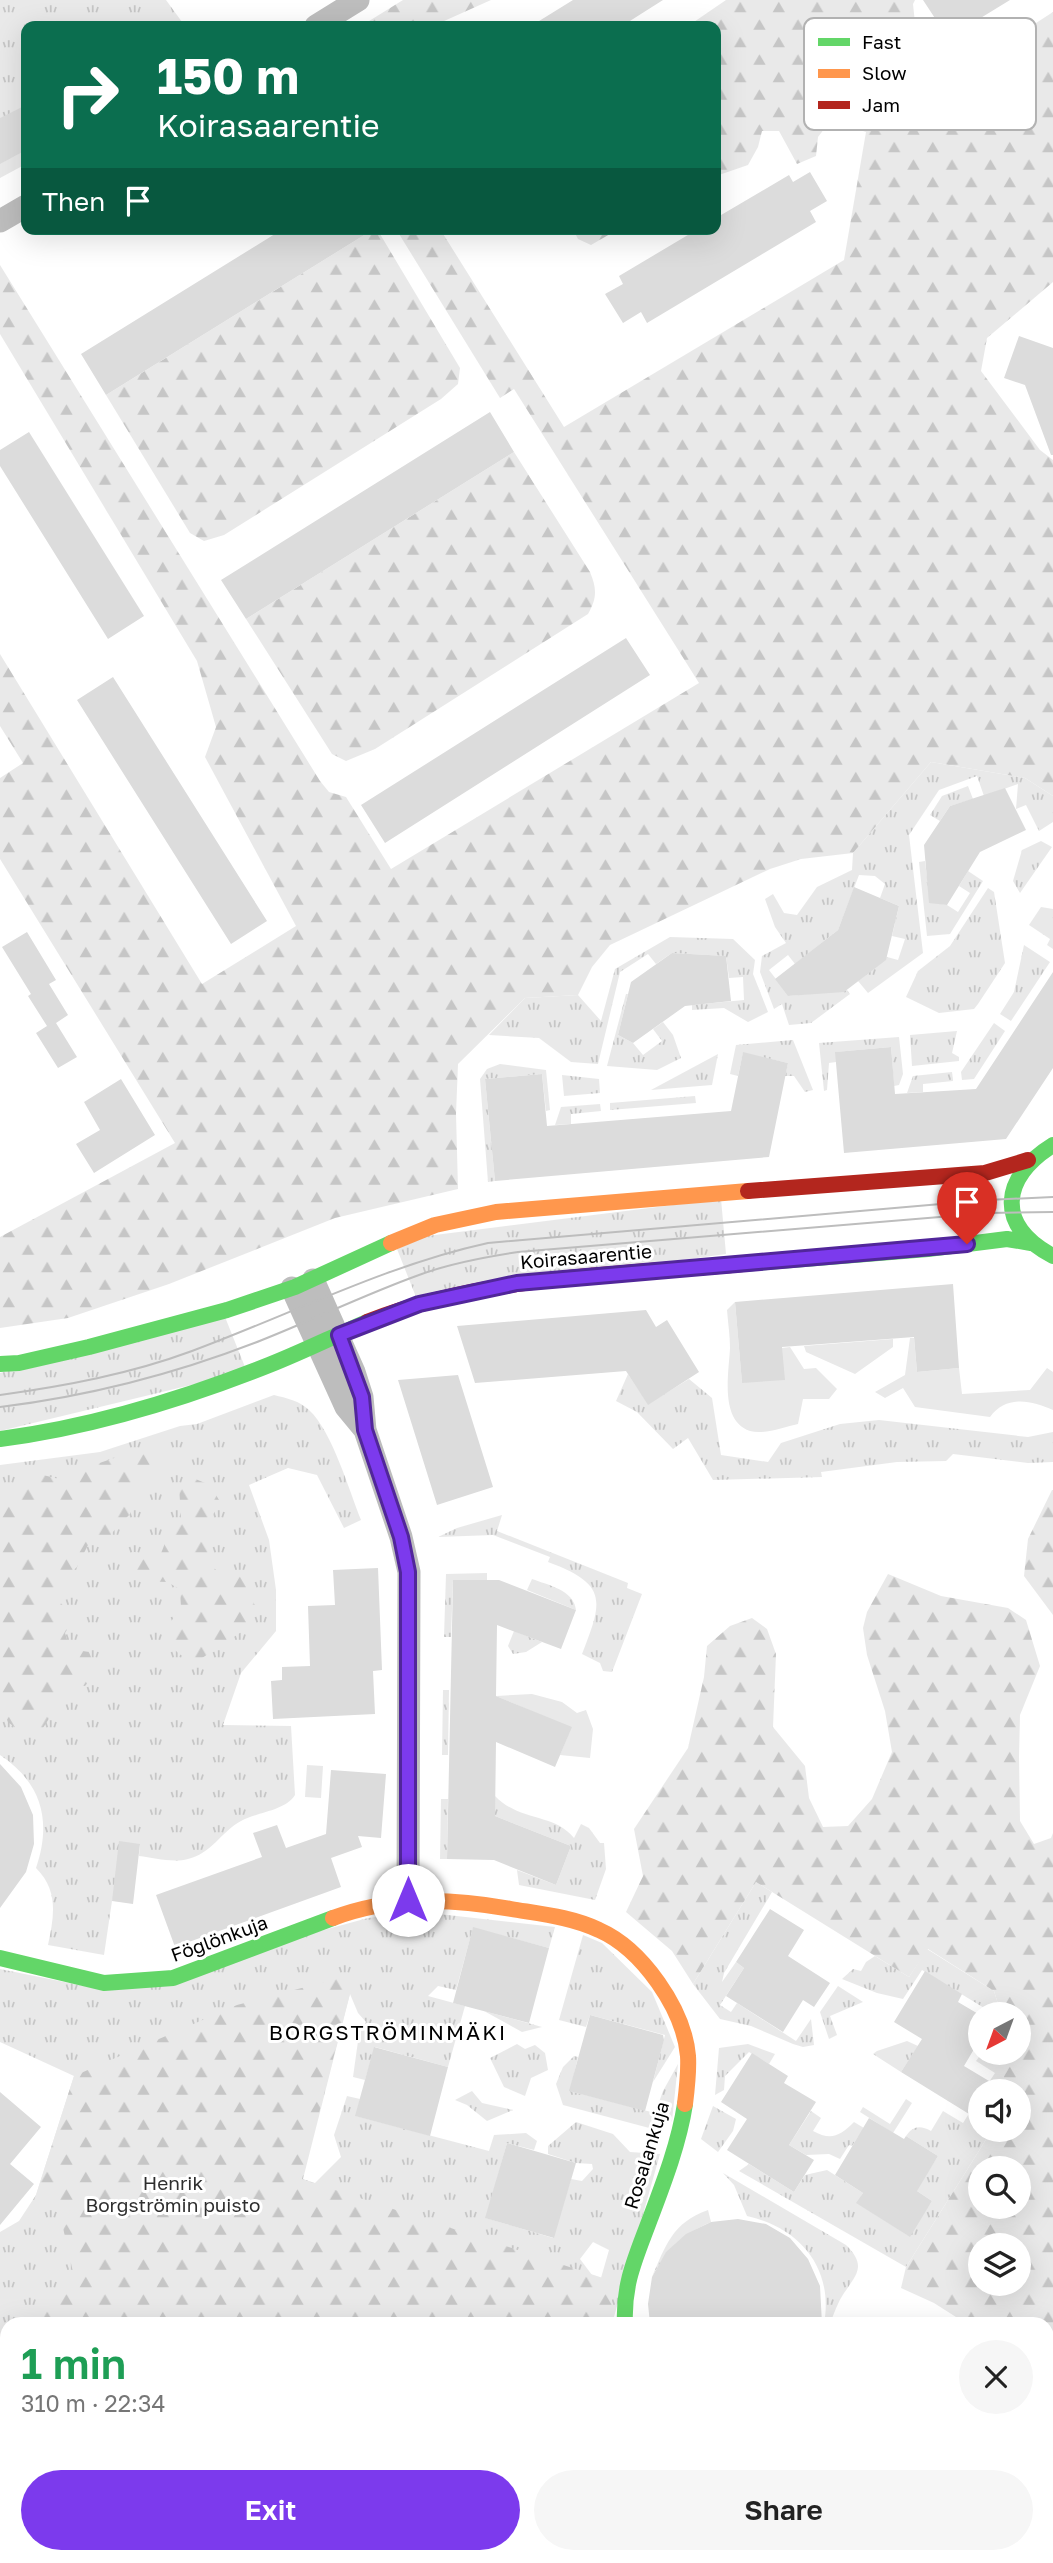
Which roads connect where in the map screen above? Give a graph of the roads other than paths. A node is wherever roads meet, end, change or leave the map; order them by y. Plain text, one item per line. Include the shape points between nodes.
1 (358, 0) edge
2 (324, 21) edge
3 (21, 209) edge
4 (0, 221) edge
5 (1053, 1145) edge
6 (1028, 1160) junction
7 (1031, 1243) junction
8 (1053, 1256) edge
9 (302, 1284) junction
10 (339, 1335) junction
11 (317, 1344) junction
12 (0, 1364) edge
13 (365, 1430) junction
14 (0, 1439) edge
15 (408, 1900) junction
16 (0, 1958) edge
17 (625, 2317) edge

1 - 2 street
3 - 4 street
5 - 6 street
6 - 7 street via 1017,1178 1012,1205 1017,1224
6 - 9 street via 985,1173 458,1219 415,1233
7 - 8 street
7 - 10 street, Koirasaarentie via 1007,1239 517,1283 419,1304
9 - 10 street
9 - 11 street
9 - 12 street via 138,1336
10 - 11 street, Koirasaarentie
10 - 13 street via 362,1397
11 - 13 street via 346,1407
11 - 14 street, Koirasaarentie via 138,1413
13 - 15 street via 408,1572
15 - 16 street, Föglönkuja via 352,1911 173,1978 104,1983
15 - 17 street, Rosalankuja via 462,1900 572,1919 610,1936 648,1968 674,2008 688,2056 685,2114 628,2276

